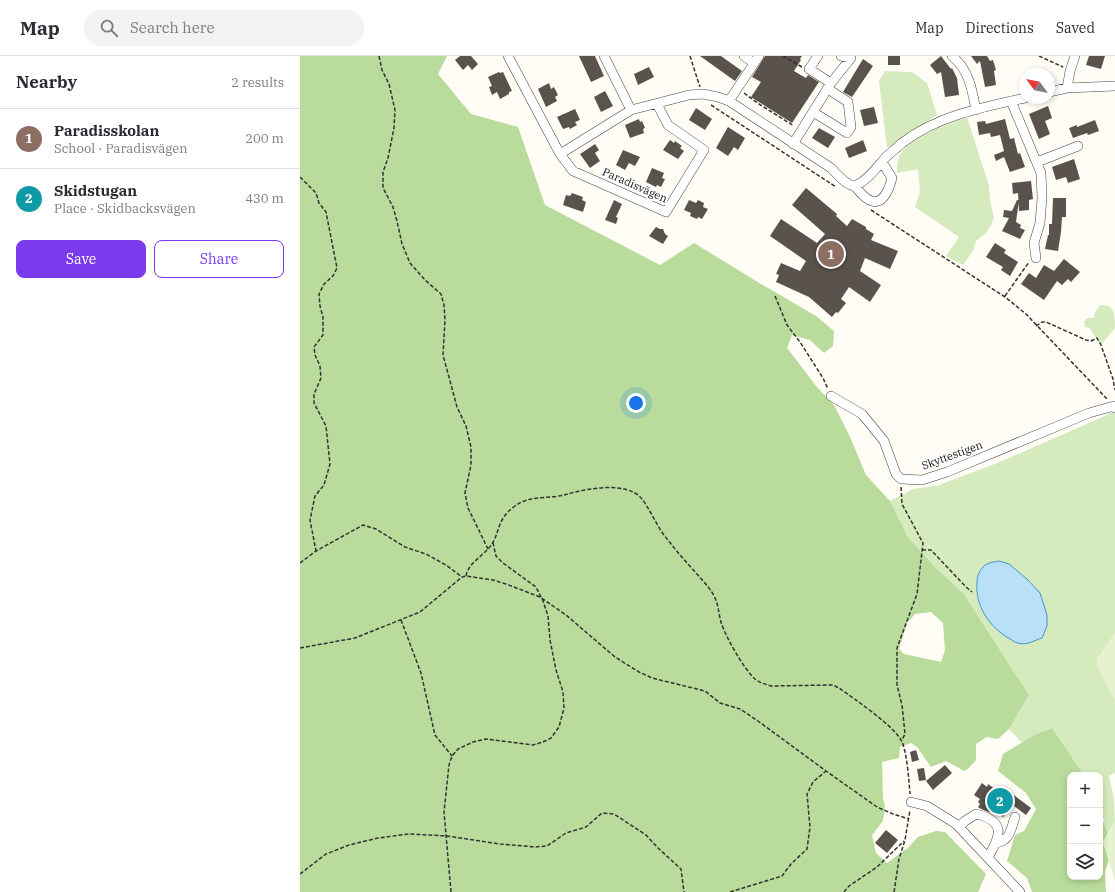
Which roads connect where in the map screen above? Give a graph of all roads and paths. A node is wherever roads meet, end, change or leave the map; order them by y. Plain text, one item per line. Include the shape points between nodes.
1 (379, 56) edge
2 (508, 56) edge
3 (604, 56) edge
4 (690, 56) edge
5 (744, 56) edge
6 (783, 56) edge
7 (818, 56) edge
8 (841, 56) edge
9 (952, 56) edge
10 (1039, 56) edge
11 (1075, 56) edge
12 (756, 59) edge
13 (809, 69) junction
14 (1070, 70) junction
15 (830, 86) junction
16 (1115, 86) edge
17 (1067, 88) junction
18 (737, 89) junction
19 (1055, 91) edge
20 (703, 94) junction
21 (1019, 99) edge
22 (729, 101) junction
23 (1011, 101) junction
24 (657, 104) junction
25 (631, 110) junction
26 (976, 110) junction
27 (813, 112) junction
28 (801, 130) junction
29 (793, 144) junction
30 (1078, 146) dead end
31 (560, 154) junction
32 (882, 162) junction
33 (1037, 162) junction
34 (300, 177) edge
35 (855, 186) junction
36 (839, 188) dead end
37 (872, 210) dead end
38 (1036, 258) joint
39 (775, 296) dead end
40 (1005, 297) junction
41 (1036, 326) junction
42 (1115, 390) edge
43 (831, 396) joint
44 (1114, 407) edge
45 (901, 479) junction
46 (493, 543) junction
47 (488, 549) junction
48 (922, 550) junction
49 (316, 551) junction
50 (300, 563) edge
51 (466, 576) junction
52 (462, 577) junction
53 (972, 592) dead end
54 (540, 597) junction
55 (401, 620) junction
56 (300, 648) edge
57 (902, 741) junction
58 (452, 756) junction
59 (826, 772) junction
60 (911, 802) junction
61 (1015, 817) dead end
62 (909, 819) junction
63 (958, 825) junction
64 (447, 836) junction
65 (905, 840) junction
66 (997, 843) junction
67 (988, 857) junction
68 (300, 874) edge
69 (451, 892) edge
70 (684, 892) edge
71 (730, 892) edge
72 (844, 892) edge
73 (894, 892) edge
74 (1020, 892) edge

1 - 47 path via 382,70 390,84 395,110 394,128 383,172 383,188 398,221 402,244 410,264 441,294 445,320 443,355 471,447 471,465 465,493 468,508
2 - 31 street, Paradisvägen
3 - 25 street
4 - 20 path
5 - 12 street
6 - 13 path via 800,67
7 - 13 street
8 - 15 street via 851,58
9 - 26 street via 961,63 970,83
10 - 14 path
11 - 14 street
12 - 18 street
13 - 15 street
14 - 17 street
15 - 27 street
15 - 27 street via 848,102 851,127 847,134
16 - 17 street
17 - 19 street
18 - 22 street
18 - 28 path
20 - 22 street
20 - 24 street
20 - 36 path via 706,102
21 - 23 street
22 - 29 street
23 - 26 street
23 - 33 street
24 - 25 street
24 - 31 street, Paradisvägen via 668,125 704,150 666,212 573,171
25 - 31 street
26 - 32 street via 926,128 903,142
27 - 28 street
28 - 29 street
29 - 35 street via 831,168 848,185
30 - 33 street
32 - 35 street via 864,182
32 - 35 street via 892,178 885,196 872,201
33 - 38 street via 1041,173 1042,198 1040,223 1034,243
34 - 49 path via 316,193 319,203 326,212 336,268 319,294 323,335 314,347 321,378 314,394 314,402 326,426 330,464 324,485 315,496 310,520
37 - 40 path
38 - 40 path via 1030,261
39 - 43 path via 787,325 823,378
40 - 41 path
41 - 42 path via 1046,322 1086,340 1097,338
41 - 44 path
43 - 45 street via 862,414 884,441 896,474
44 - 45 street, Skyttestigen via 1089,413 947,472 922,480
45 - 48 path via 902,504 922,543
46 - 47 path
46 - 54 path via 496,556 536,587
46 - 57 path via 501,520 523,501 556,497 586,489 625,489 634,492 666,538 713,594 729,639 755,678 771,686 833,685 885,723
47 - 51 path via 475,561
48 - 53 path via 931,550
48 - 57 path via 917,594 897,648 897,685 905,734
49 - 50 path
49 - 52 path via 363,525 376,529 405,547 426,554
51 - 52 path
51 - 54 path via 493,580
52 - 55 path via 420,612
54 - 58 path via 548,616 556,670 563,692 564,708 559,728 551,738 533,745 486,739 458,749
54 - 59 path via 566,615 615,657 652,678 705,691 720,703 740,709
55 - 56 path via 355,638
55 - 58 path via 421,673 436,735
57 - 60 path
58 - 64 path via 444,812
59 - 62 path via 877,807
59 - 71 path via 813,782 806,794 810,827 807,850 782,876
60 - 62 path
60 - 63 street via 927,806
61 - 66 street via 1007,838
62 - 65 path
63 - 66 street via 972,815 987,817 999,832
63 - 67 street
64 - 68 path via 409,834 349,845 326,854
64 - 69 path
64 - 70 path via 500,844 547,846 566,833 586,827 602,813 614,814 646,835 681,869
65 - 72 path via 878,867
65 - 73 path
66 - 67 street
67 - 74 street

